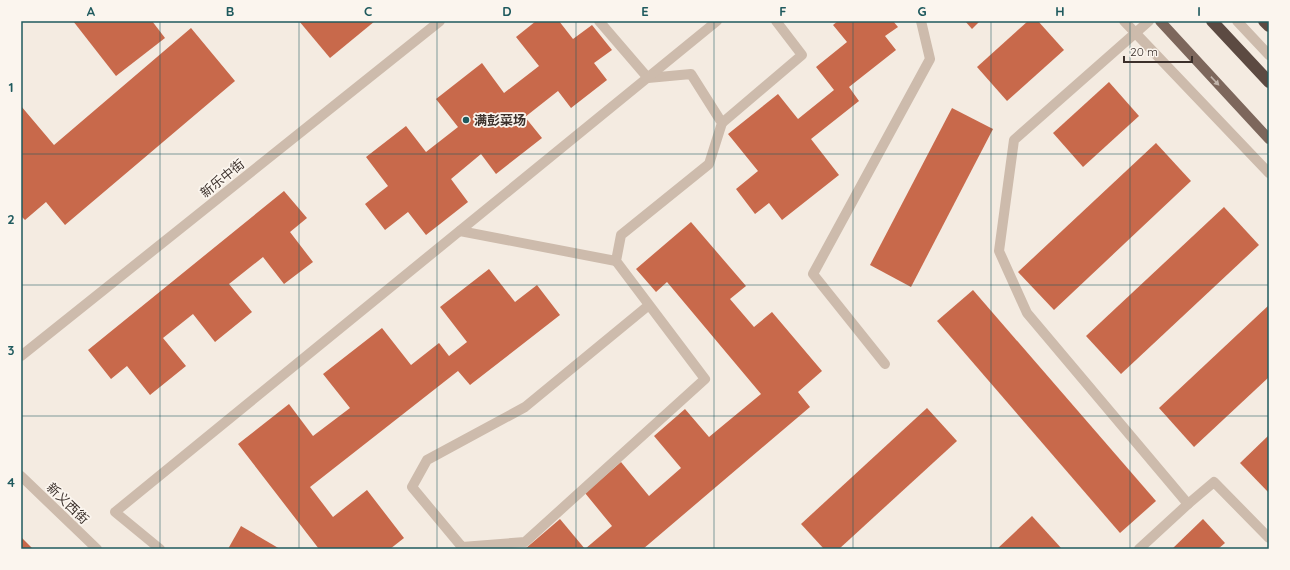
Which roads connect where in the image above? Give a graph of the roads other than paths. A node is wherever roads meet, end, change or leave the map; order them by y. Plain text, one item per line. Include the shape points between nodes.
1 (440, 21) edge
2 (599, 21) edge
3 (717, 21) edge
4 (776, 21) edge
5 (921, 21) edge
6 (1124, 21) edge
7 (1149, 21) edge
8 (1160, 21) edge
9 (1212, 21) edge
10 (1236, 21) edge
11 (1264, 21) edge
12 (1269, 26) edge
13 (1135, 33) junction
14 (1269, 55) edge
15 (648, 78) junction
16 (1269, 82) edge
17 (722, 123) junction
18 (1269, 139) edge
19 (1269, 173) edge
20 (460, 231) junction
21 (616, 261) junction
22 (649, 305) junction
23 (21, 356) edge
24 (885, 364) dead end
25 (21, 476) edge
26 (1188, 504) junction
27 (1269, 538) edge
28 (461, 548) edge
29 (97, 549) edge
30 (160, 549) edge
31 (1139, 549) edge

1 - 23 street, 新乐中街
2 - 15 street
3 - 15 street
4 - 17 street via 802,55
5 - 24 street via 930,59 813,274
6 - 13 street
7 - 13 street
8 -> 18 main road
9 - 16 highway
10 - 14 street
11 - 12 highway
13 - 19 street
13 - 26 street via 1014,140 999,251 1027,313
15 - 17 street via 691,74
15 - 20 street
17 - 21 street via 709,164 621,235
20 - 21 street
20 - 30 street via 115,512
21 - 22 street
22 - 28 street via 525,407 427,460 412,487
22 - 28 street via 704,379 525,542
25 - 29 street, 新义西街
26 - 27 street via 1214,482
26 - 31 street

